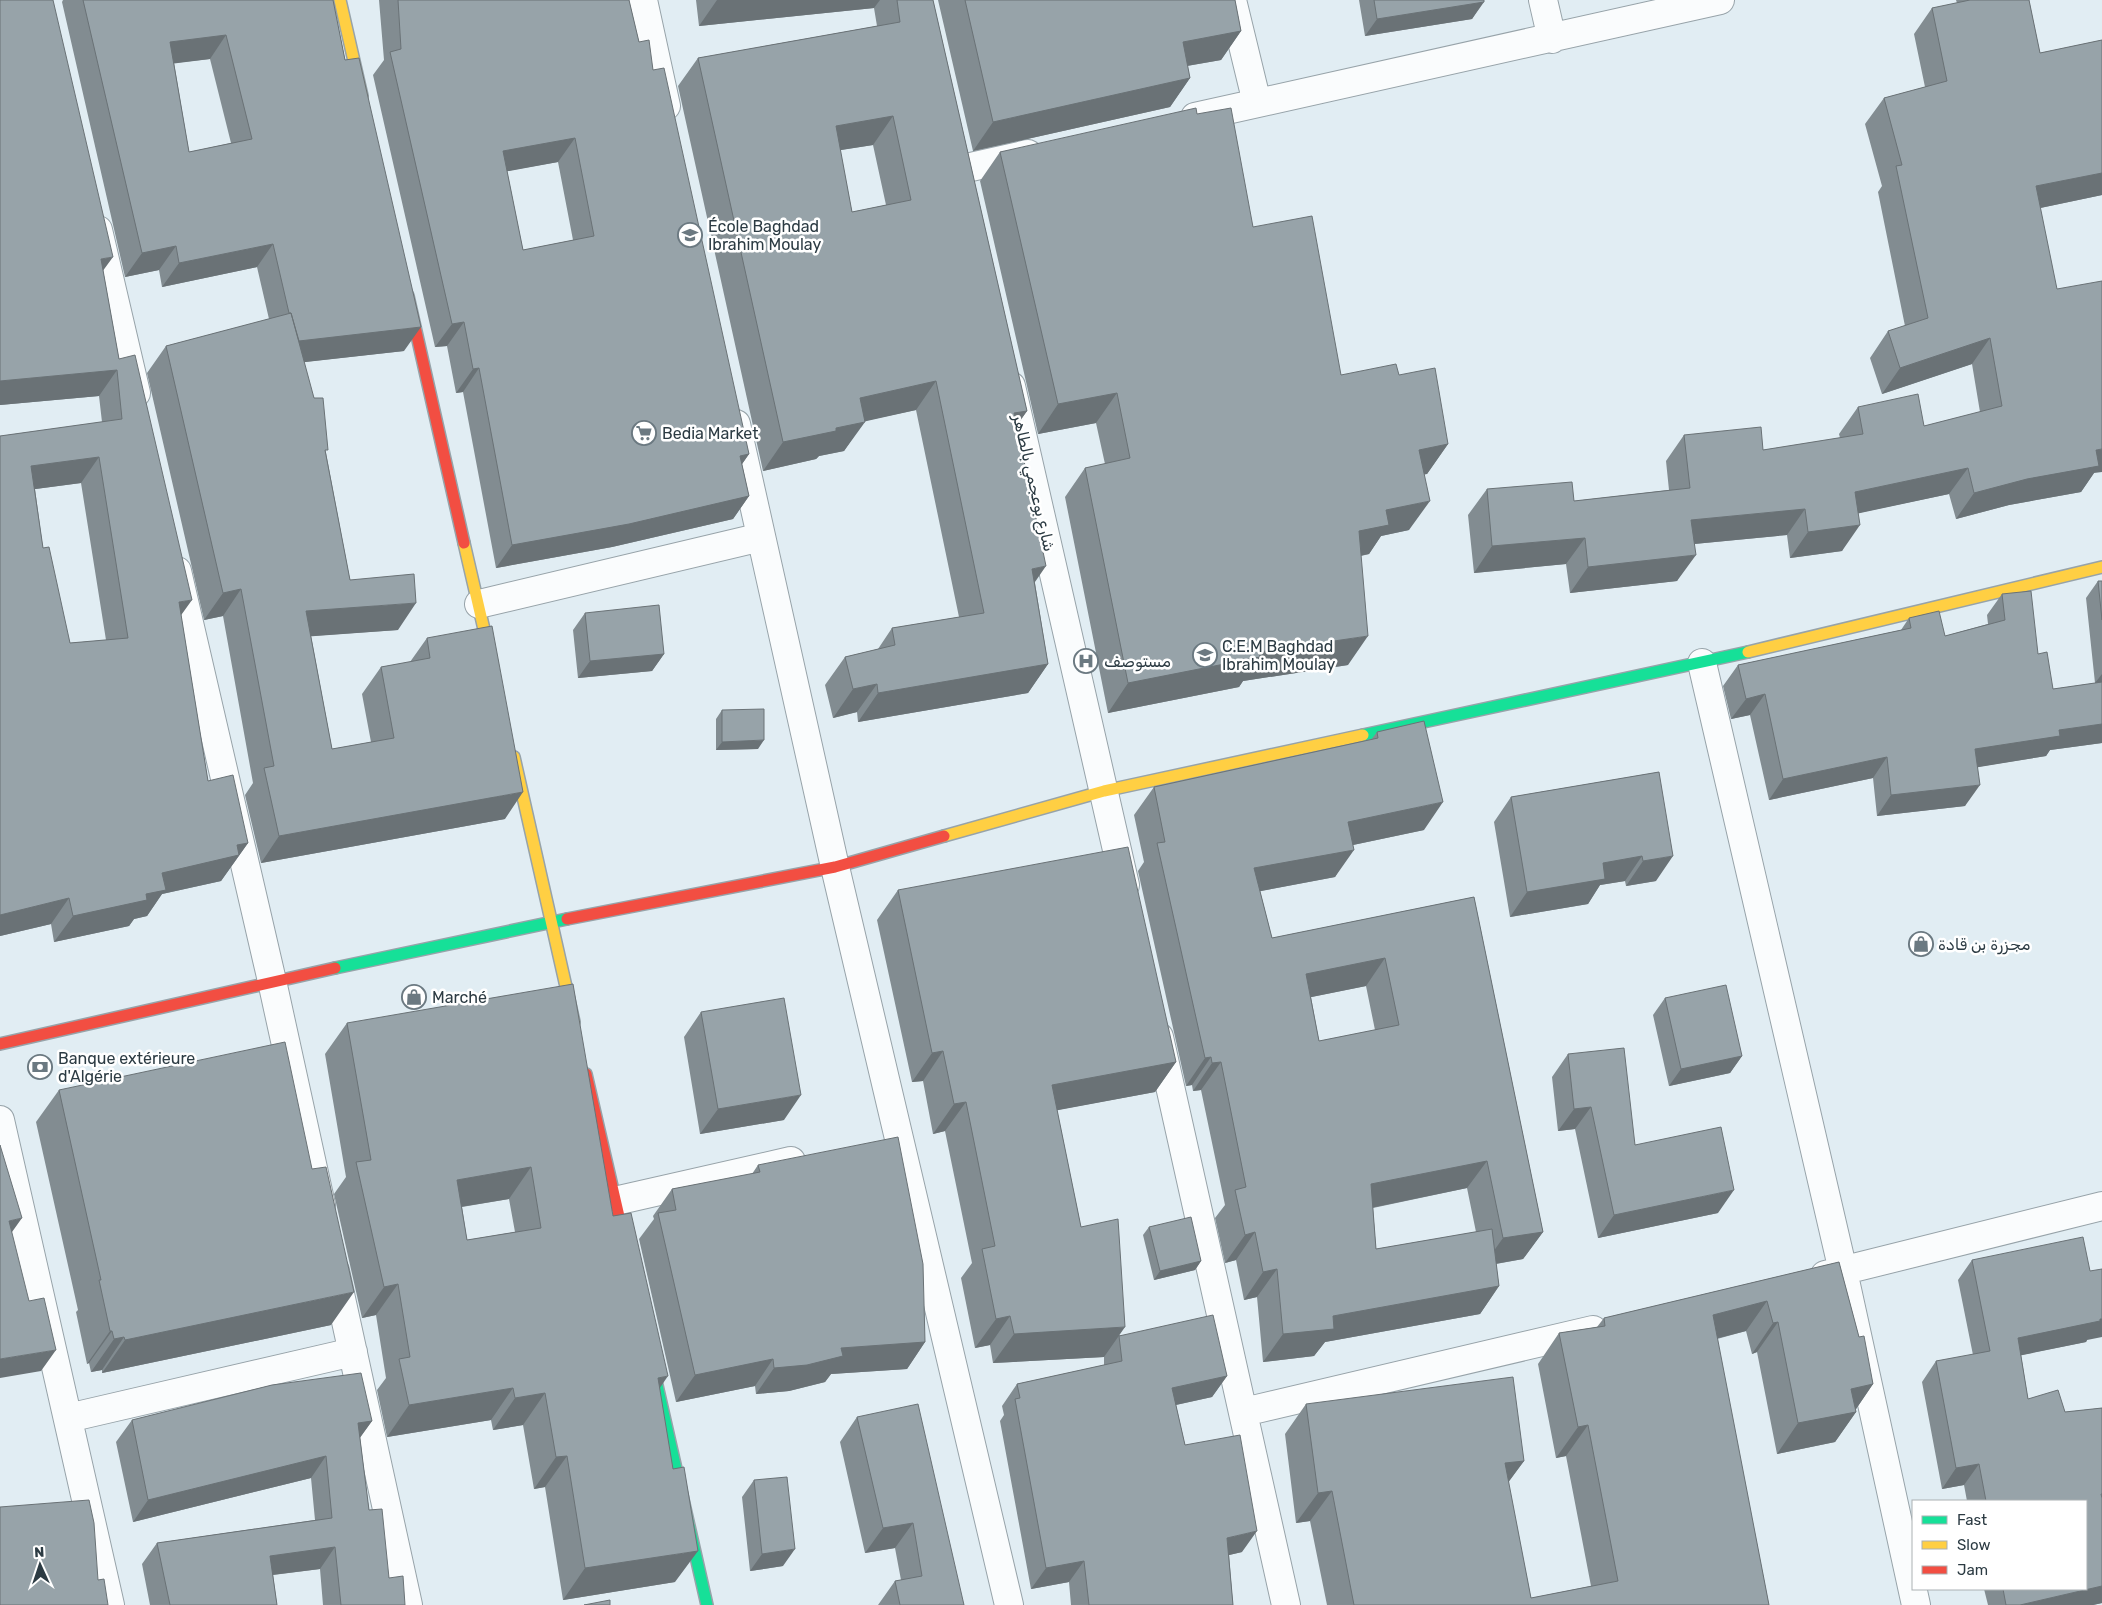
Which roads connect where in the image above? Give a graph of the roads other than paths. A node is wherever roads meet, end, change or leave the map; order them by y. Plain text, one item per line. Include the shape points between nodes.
1 (340, 0) edge
2 (642, 0) edge
3 (1232, 0) edge
4 (1543, 0) edge
5 (1720, 0) edge
6 (1552, 39) junction
7 (1257, 104) junction
8 (364, 107) edge
9 (1171, 122) edge
10 (672, 134) edge
11 (955, 141) edge
12 (1057, 148) edge
13 (92, 204) edge
14 (405, 283) edge
15 (1006, 364) edge
16 (732, 403) edge
17 (142, 418) edge
18 (762, 537) junction
19 (171, 544) edge
20 (2102, 568) edge
21 (479, 604) junction
22 (1702, 663) junction
23 (494, 672) edge
24 (512, 749) edge
25 (1104, 791) junction
26 (835, 868) junction
27 (1130, 906) edge
28 (552, 922) junction
29 (272, 982) junction
30 (1153, 1011) edge
31 (578, 1038) edge
32 (0, 1044) edge
33 (585, 1066) edge
34 (0, 1120) edge
35 (900, 1137) junction
36 (872, 1143) edge
37 (814, 1156) edge
38 (615, 1201) junction
39 (2102, 1206) edge
40 (628, 1259) edge
41 (1843, 1271) junction
42 (1804, 1280) edge
43 (1621, 1323) edge
44 (353, 1352) junction
45 (652, 1364) edge
46 (1244, 1412) junction
47 (68, 1418) junction
48 (1912, 1587) edge
49 (1913, 1590) edge
50 (110, 1605) edge
51 (408, 1605) edge
52 (707, 1605) edge
53 (1009, 1605) edge
54 (1286, 1605) edge
55 (1916, 1605) edge

1 - 8 main road
2 - 10 street
3 - 7 street
4 - 6 street
5 - 6 street
6 - 7 street
7 - 9 street
11 - 12 street via 964,179
13 - 17 street
14 - 21 main road
15 - 25 street, شارع بوعجمي بالطاهر
16 - 18 street
18 - 21 street
18 - 26 street
19 - 29 street
20 - 22 main road
21 - 23 main road
22 - 25 main road
22 - 41 street
24 - 28 main road
25 - 26 main road
25 - 27 street, شارع بوعجمي بالطاهر
26 - 28 main road
26 - 35 street
28 - 29 main road
28 - 31 main road
29 - 32 main road
29 - 44 street
30 - 46 street
33 - 38 main road
34 - 47 street
35 - 36 street
35 - 53 street
37 - 38 street
38 - 40 main road
39 - 41 street
41 - 42 street
41 - 48 street
43 - 46 street
44 - 47 street
44 - 51 street
45 - 52 main road
46 - 54 street
47 - 50 street
49 - 55 street

